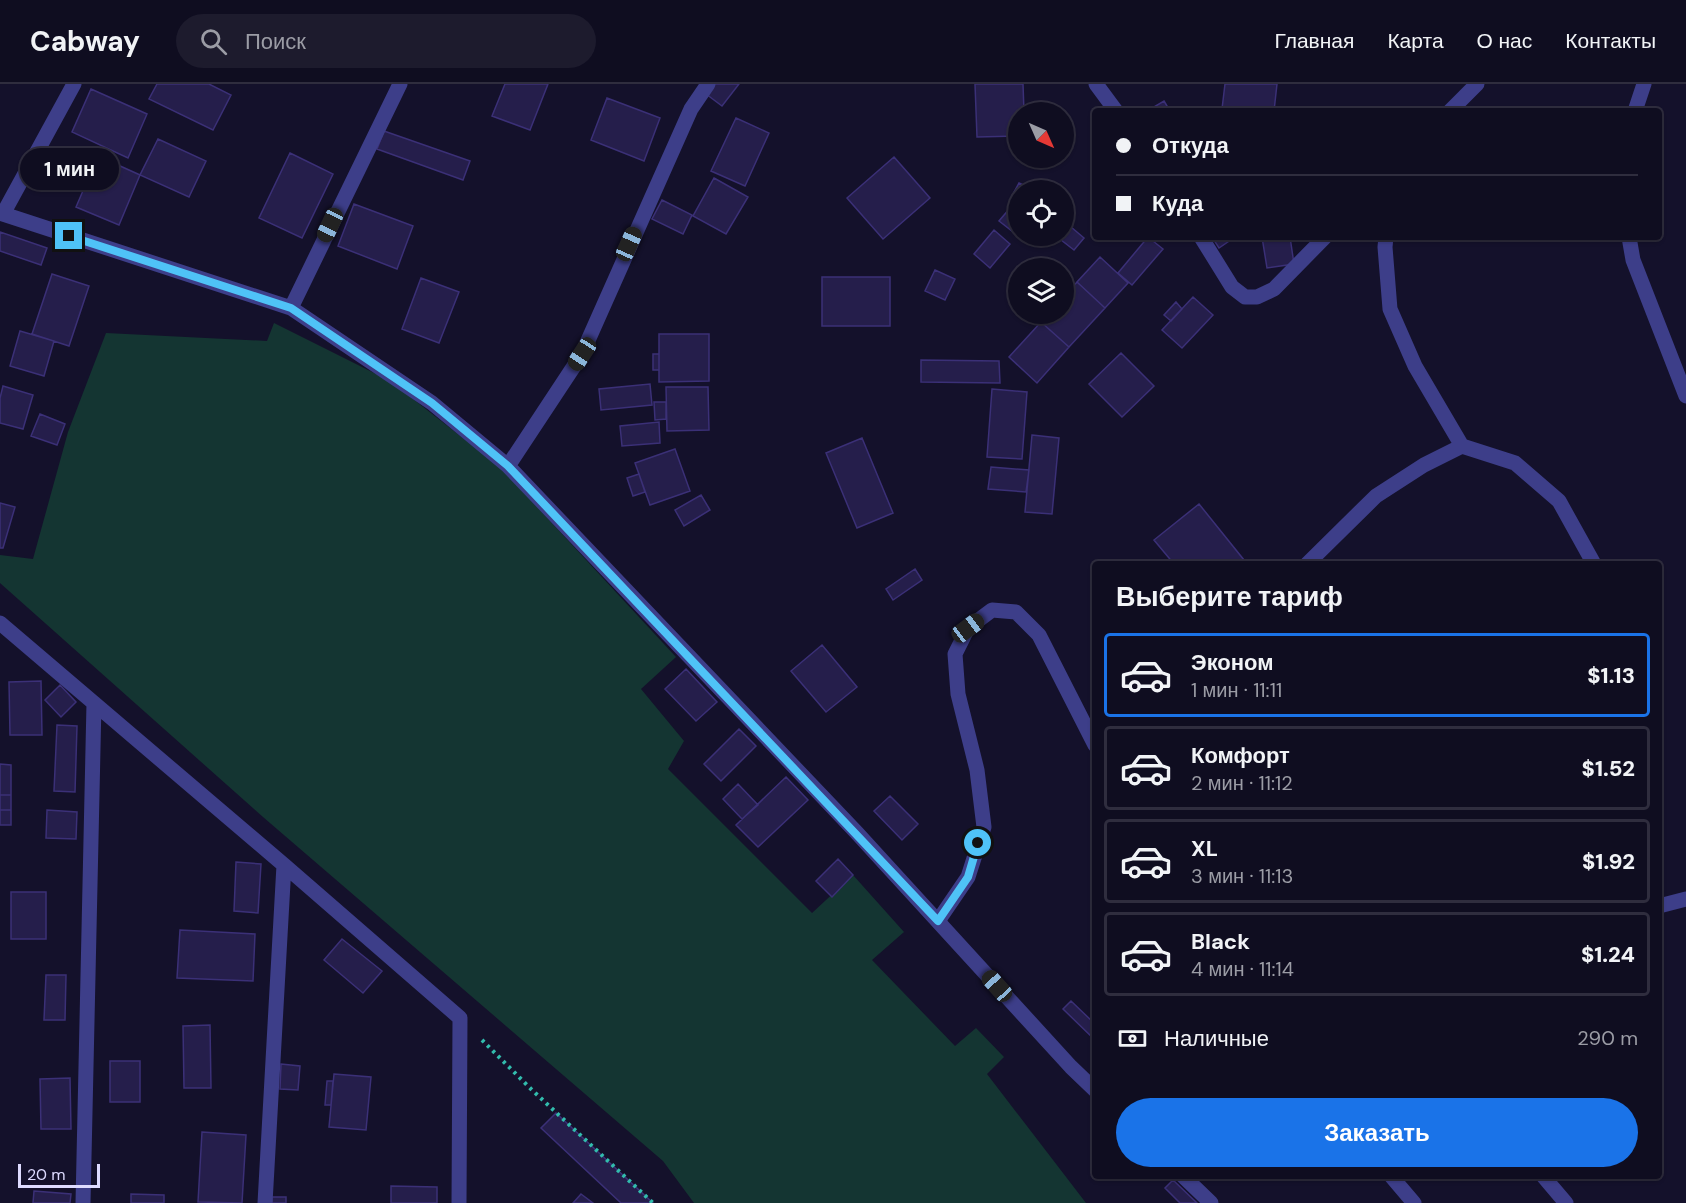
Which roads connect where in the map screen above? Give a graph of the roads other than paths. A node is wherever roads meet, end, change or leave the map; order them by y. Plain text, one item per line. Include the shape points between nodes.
1 (74, 84) edge
2 (400, 84) edge
3 (708, 84) edge
4 (1096, 84) edge
5 (1477, 84) edge
6 (1644, 84) edge
7 (1114, 108) edge
8 (1453, 108) edge
9 (1636, 108) edge
10 (1, 214) edge
11 (1203, 240) edge
12 (1322, 240) edge
13 (1386, 240) edge
14 (1630, 240) edge
15 (291, 308) junction
16 (1686, 396) edge
17 (1462, 446) junction
18 (508, 466) junction
19 (1310, 561) edge
20 (1592, 561) edge
21 (0, 622) edge
22 (94, 703) junction
23 (1092, 739) edge
24 (284, 865) junction
25 (1686, 899) edge
26 (1662, 905) edge
27 (938, 921) junction
28 (1092, 1087) edge
29 (1186, 1179) edge
30 (1394, 1179) edge
31 (1546, 1179) edge
32 (83, 1203) edge
33 (265, 1203) edge
34 (459, 1203) edge
35 (1211, 1203) edge
36 (1414, 1203) edge
37 (1566, 1203) edge

1 - 10 street
2 - 15 street
3 - 18 street via 691,109 582,354
4 - 7 street
5 - 8 street
6 - 9 street
10 - 15 street
11 - 12 street via 1232,287 1245,297 1257,297 1274,289
13 - 17 street via 1390,309 1415,366
14 - 16 street via 1633,260
15 - 18 street via 432,403
17 - 19 street via 1376,496
17 - 20 street via 1515,463 1559,501
18 - 27 street
21 - 22 street
22 - 24 street
22 - 32 street
23 - 27 street via 1039,635 1016,612 992,610 968,628 955,654 958,694 977,770 984,826 968,877
24 - 33 street
24 - 34 street via 460,1018
25 - 26 street
27 - 28 street
29 - 35 street
30 - 36 street
31 - 37 street

